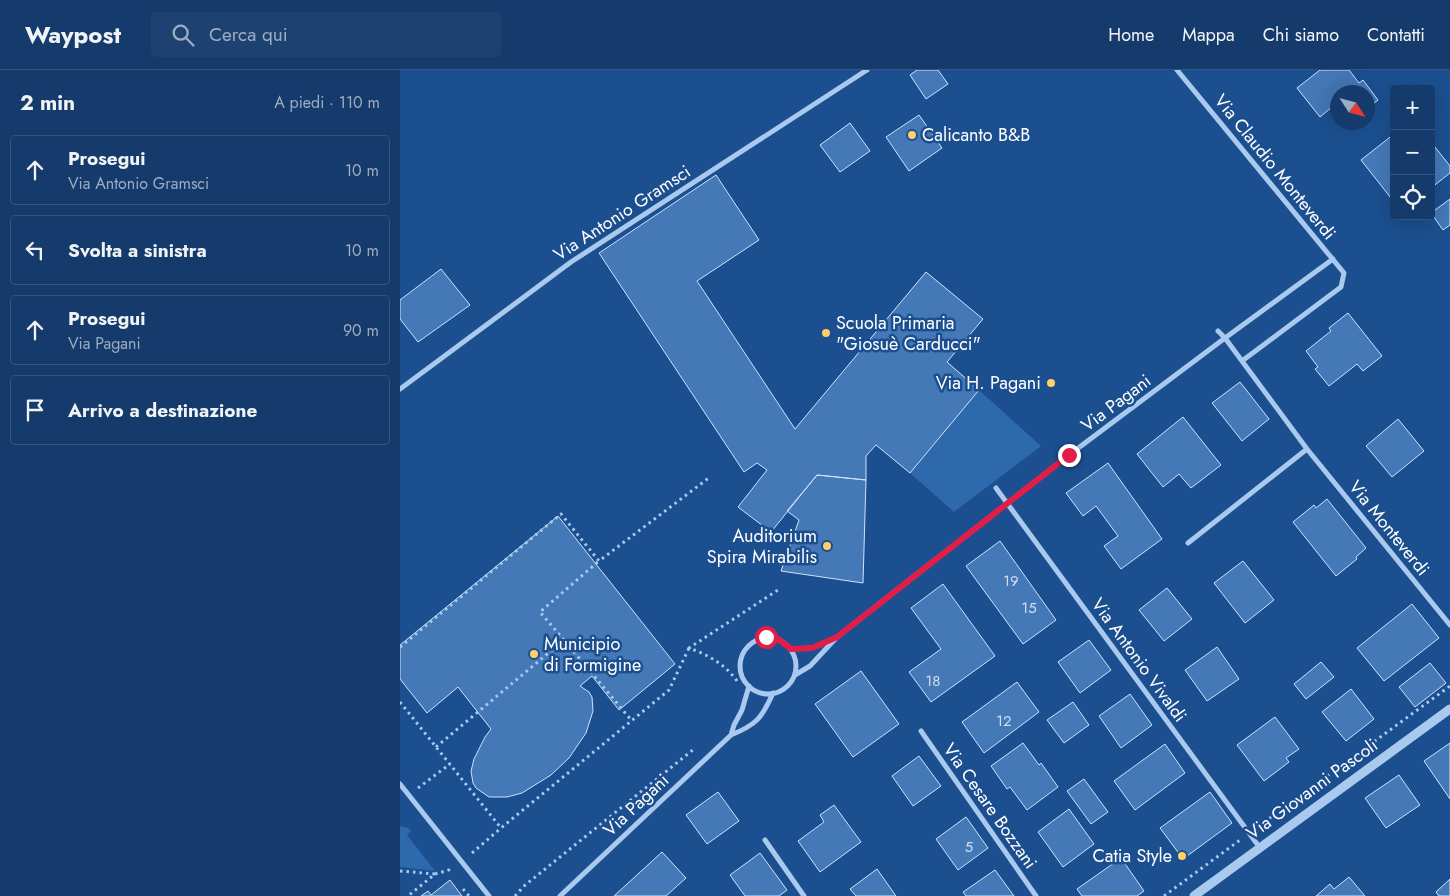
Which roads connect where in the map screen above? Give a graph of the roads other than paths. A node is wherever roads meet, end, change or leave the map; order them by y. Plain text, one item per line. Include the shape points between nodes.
1 (867, 70) edge
2 (1177, 70) edge
3 (1333, 259) junction
4 (1218, 331) dead end
5 (1225, 338) junction
6 (1242, 361) junction
7 (400, 389) edge
8 (1307, 449) junction
9 (996, 488) dead end
10 (1008, 504) junction
11 (1188, 543) dead end
12 (1450, 625) edge
13 (837, 637) junction
14 (791, 649) junction
15 (795, 675) junction
16 (749, 686) junction
17 (773, 693) junction
18 (1450, 709) edge
19 (921, 732) dead end
20 (731, 735) junction
21 (400, 784) edge
22 (765, 840) dead end
23 (1260, 848) junction
24 (489, 896) edge
25 (560, 896) edge
26 (804, 896) edge
27 (1036, 896) edge
28 (1194, 896) edge

1 - 7 street, Via Antonio Gramsci via 571,262
2 - 3 street, Via Claudio Monteverdi
3 - 5 street, Via Claudio Monteverdi
3 - 6 street, Via Claudio Monteverdi via 1344,273 1341,287
4 - 5 street
5 - 6 street
5 - 10 street, Via Pagani
6 - 8 street, Via Monteverdi
8 - 11 street
8 - 12 street, Via Monteverdi
9 - 10 street, Via Antonio Vivaldi
10 - 13 street, Via Pagani
10 - 23 street, Via Antonio Vivaldi
13 - 14 street via 812,648
13 - 15 street via 810,666
14 - 15 street via 796,659
14 - 16 street via 772,638 760,639 750,645 740,666
15 - 17 street via 789,685
16 - 17 street via 760,693
16 - 20 street
17 - 20 street via 766,710 749,728
18 - 23 street, Via Giovanni Pascoli
19 - 27 street, Via Cesare Bozzani
20 - 25 street, Via Pagani
21 - 24 street
22 - 26 street
23 - 28 street, Via Giovanni Pascoli

